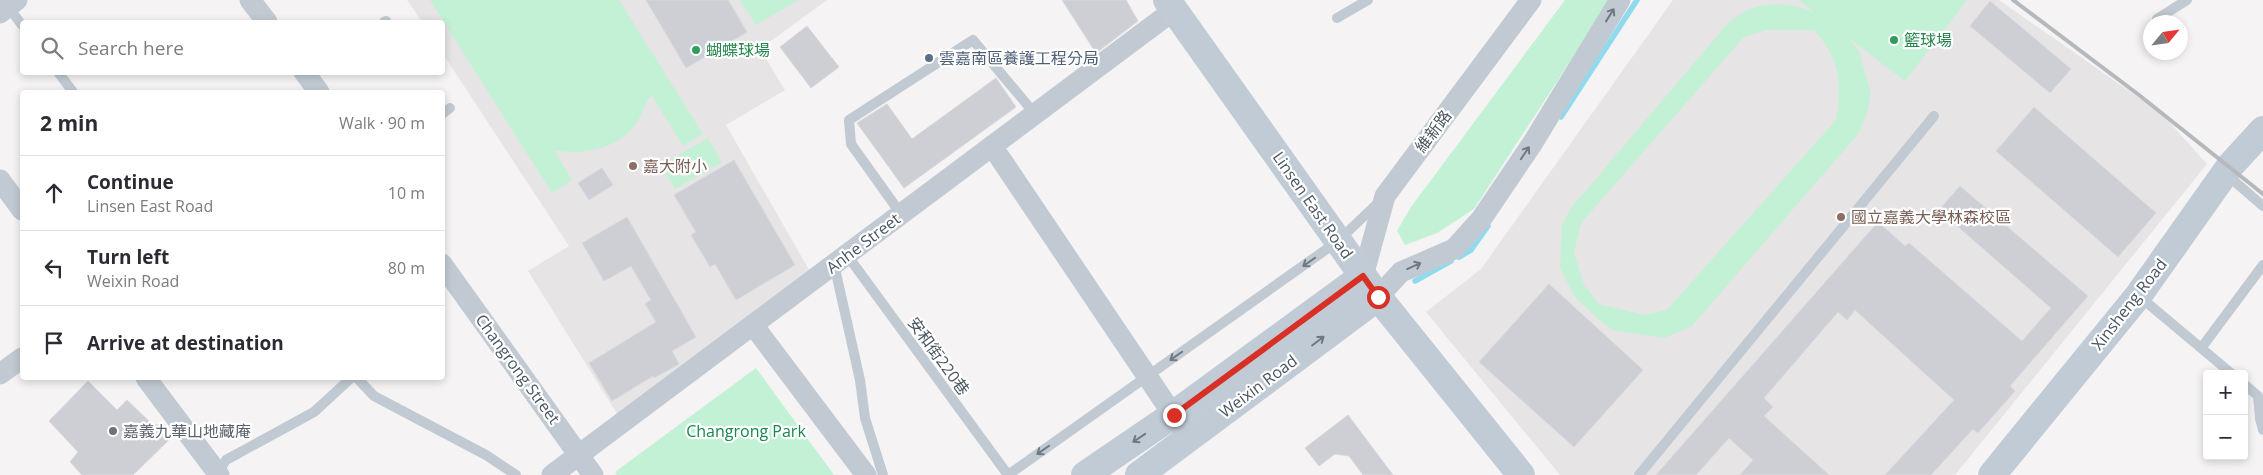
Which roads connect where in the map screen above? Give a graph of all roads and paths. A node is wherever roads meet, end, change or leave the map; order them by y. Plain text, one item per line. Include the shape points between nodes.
1 (250, 0) edge
2 (1368, 0) edge
3 (1531, 0) edge
4 (1620, 0) edge
5 (2188, 0) edge
6 (7, 5) edge
7 (1170, 5) edge
8 (2164, 15) edge
9 (1337, 18) dead end
10 (265, 20) edge
11 (20, 22) edge
12 (60, 75) edge
13 (308, 75) edge
14 (71, 90) edge
15 (318, 90) edge
16 (1036, 114) junction
17 (1934, 116) dead end
18 (2263, 130) edge
19 (992, 146) junction
20 (2225, 173) junction
21 (0, 180) edge
22 (1385, 196) junction
23 (2263, 206) edge
24 (20, 207) edge
25 (901, 214) junction
26 (1338, 241) junction
27 (840, 260) junction
28 (2263, 265) edge
29 (445, 268) edge
30 (1370, 286) junction
31 (2138, 296) junction
32 (753, 325) junction
33 (2202, 347) junction
34 (20, 359) edge
35 (2228, 370) edge
36 (0, 374) edge
37 (1148, 375) junction
38 (148, 380) edge
39 (349, 380) edge
40 (358, 380) edge
41 (2248, 387) edge
42 (1174, 415) junction
43 (2262, 417) edge
44 (2263, 430) edge
45 (1189, 438) junction
46 (579, 455) junction
47 (218, 474) edge
48 (516, 475) edge
49 (552, 475) edge
50 (593, 475) edge
51 (866, 475) edge
52 (883, 475) edge
53 (1008, 475) edge
54 (1085, 475) edge
55 (1139, 475) edge
56 (1522, 475) edge
57 (1639, 475) edge
58 (1992, 475) edge

1 - 10 street
2 - 9 lane
3 - 22 street, 維新路
30 -> 4 street via 1454,249 1482,218 1532,144
5 - 8 lane
6 - 11 lane
7 - 16 street, Anhe Street
7 - 26 street, Linsen East Road
12 - 14 lane
13 - 15 street
16 - 19 street, Anhe Street
16 - 25 lane via 973,40 849,120 851,144
17 - 57 lane
18 - 20 street, Xinsheng Road
19 - 25 street, Anhe Street
19 - 37 street
20 - 23 lane
20 - 31 street, Xinsheng Road
21 - 24 street
22 - 26 lane
22 - 30 street, 維新路
25 - 27 street, Anhe Street
26 - 30 street, Linsen East Road
26 -> 37 lane
27 - 32 street, Anhe Street
27 - 52 lane via 865,418
27 - 53 lane, 安和街220巷
28 - 33 lane
29 - 46 street, Changrong Street
30 - 42 street, Weixin Road
45 -> 30 street, Weixin Road
30 - 56 street, Linsen East Road
31 - 33 lane
31 - 58 street, Xinsheng Road
32 - 46 street, Anhe Street
32 - 51 street
33 - 35 lane
34 - 36 street
37 - 42 street
37 -> 53 lane
38 - 47 street
39 - 47 lane via 314,412 226,460
40 - 48 lane via 374,396 486,455
41 - 43 lane via 2258,396
42 - 45 street
42 -> 54 street, Weixin Road
43 - 44 lane
45 - 55 street, Weixin Road
46 - 49 street, Anhe Street
46 - 50 street, Changrong Street

